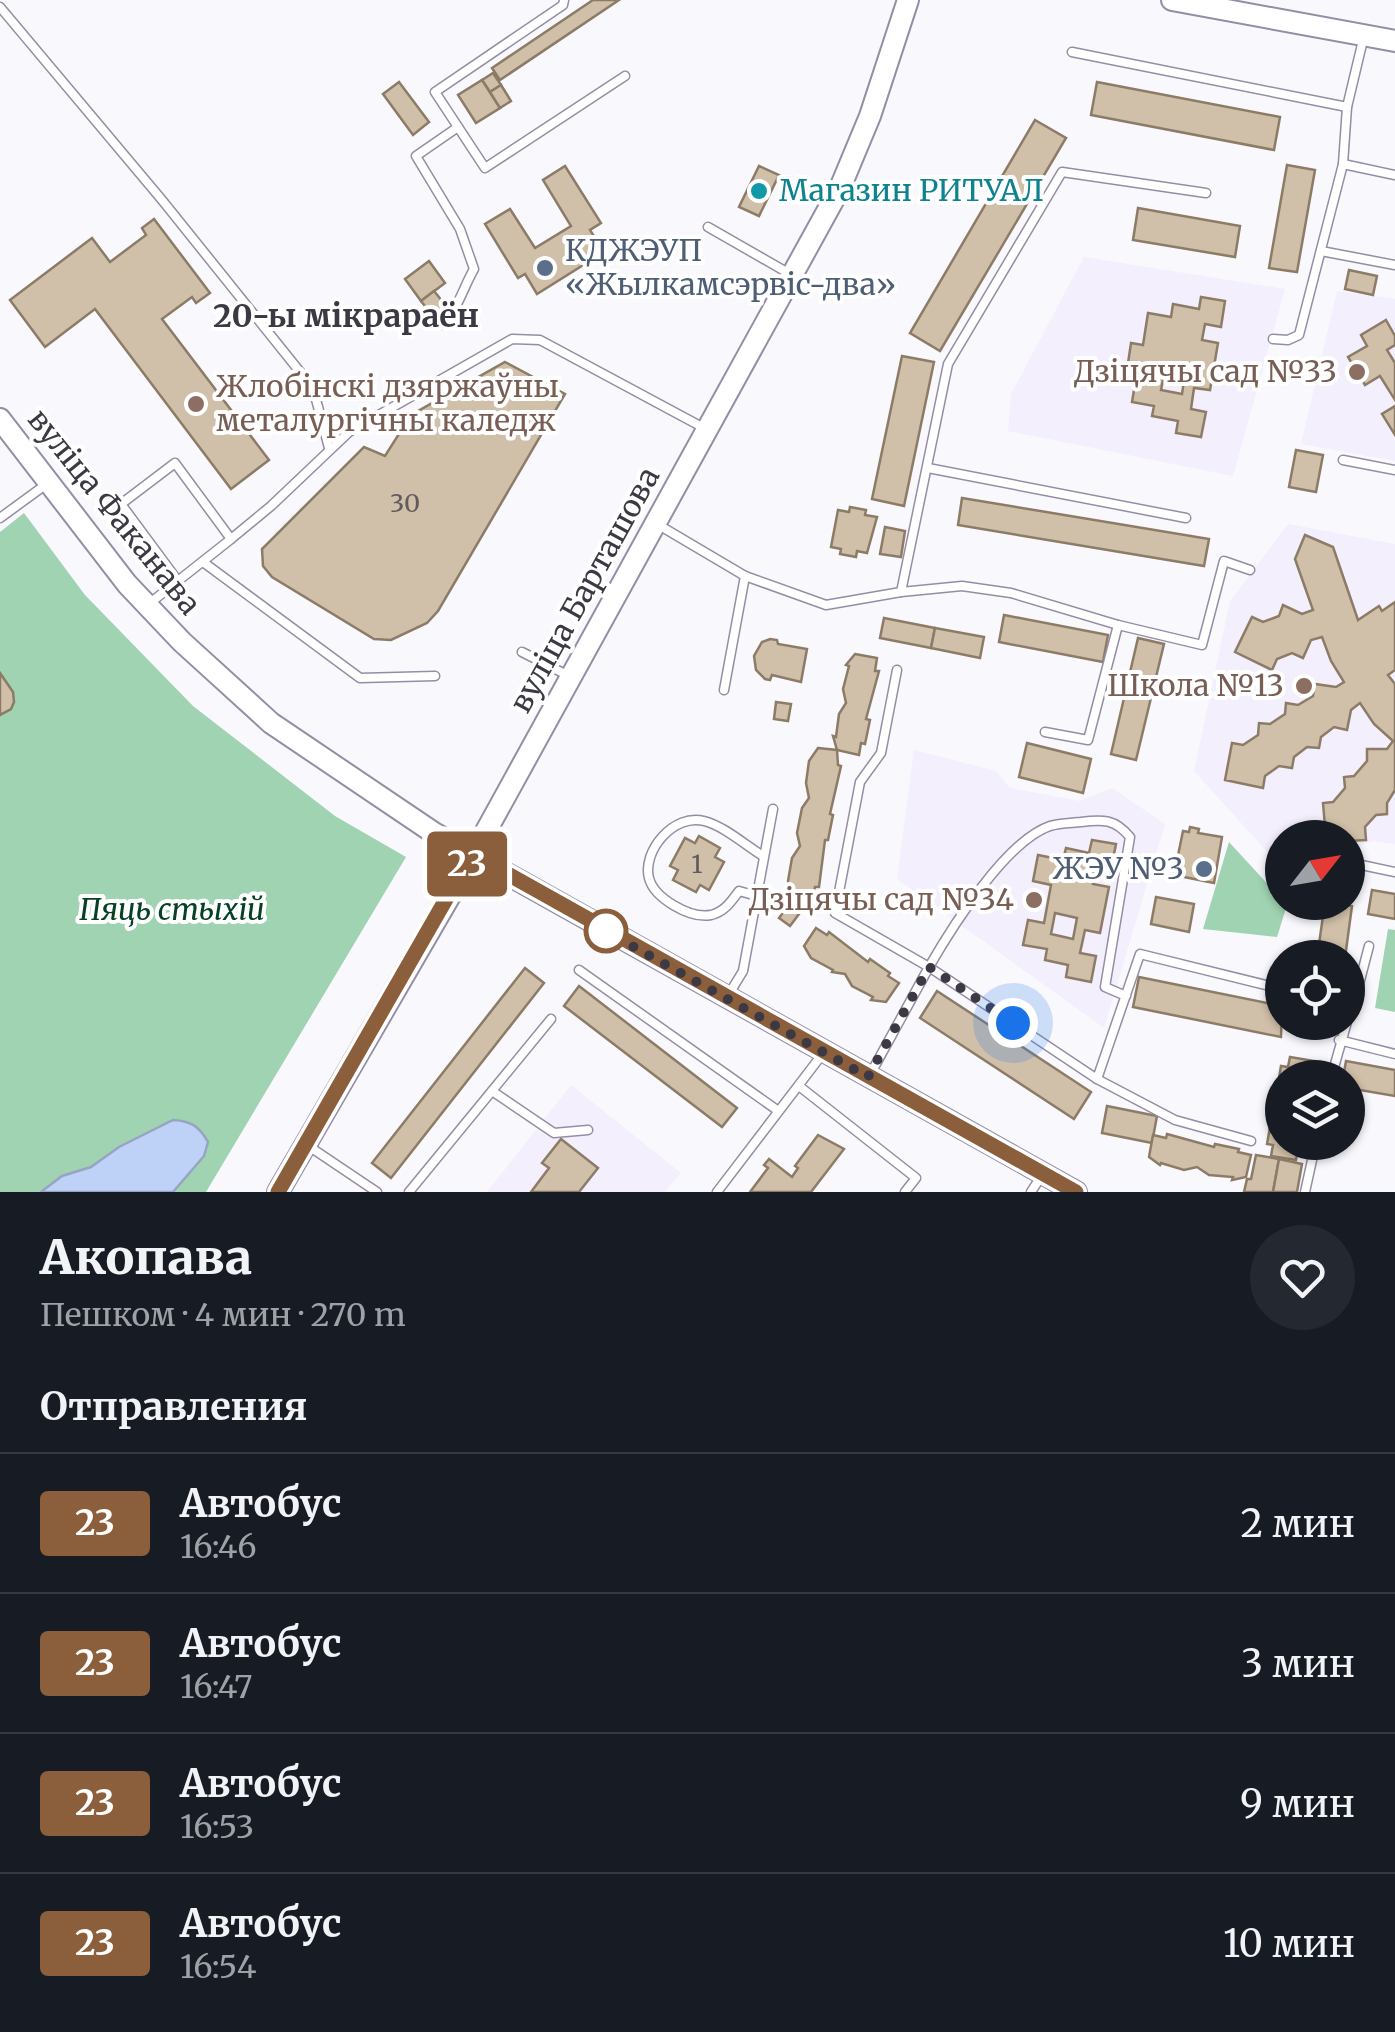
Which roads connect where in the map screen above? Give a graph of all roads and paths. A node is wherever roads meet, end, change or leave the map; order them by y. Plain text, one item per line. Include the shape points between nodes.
1 (564, 0) edge
2 (908, 0) edge
3 (1172, 0) edge
4 (0, 7) edge
5 (1364, 35) junction
6 (1395, 41) edge
7 (1072, 52) dead end
8 (625, 76) dead end
9 (1347, 108) junction
10 (458, 126) junction
11 (1343, 164) junction
12 (1395, 175) edge
13 (1206, 193) dead end
14 (708, 227) dead end
15 (1320, 251) junction
16 (1395, 265) edge
17 (794, 276) junction
18 (442, 324) dead end
19 (1273, 339) dead end
20 (0, 419) edge
21 (708, 430) junction
22 (329, 448) junction
23 (1342, 460) dead end
24 (928, 468) junction
25 (1395, 470) edge
26 (48, 482) junction
27 (0, 518) edge
28 (1186, 518) dead end
29 (657, 524) junction
30 (231, 539) junction
31 (203, 562) junction
32 (1250, 570) dead end
33 (745, 576) junction
34 (178, 581) junction
35 (901, 592) junction
36 (147, 606) junction
37 (1118, 625) junction
38 (522, 652) dead end
39 (897, 670) dead end
40 (435, 676) dead end
41 (571, 677) junction
42 (724, 690) dead end
43 (1045, 732) dead end
44 (774, 809) dead end
45 (472, 854) junction
46 (764, 856) junction
47 (1365, 866) edge
48 (1395, 872) edge
49 (757, 896) junction
50 (1369, 946) dead end
51 (1365, 959) edge
52 (929, 967) junction
53 (579, 970) dead end
54 (1265, 985) edge
55 (1126, 996) junction
56 (727, 998) junction
57 (551, 1019) dead end
58 (1339, 1040) joint
59 (824, 1052) junction
60 (1395, 1054) edge
61 (1335, 1060) edge
62 (868, 1077) junction
63 (1097, 1079) junction
64 (800, 1086) junction
65 (492, 1091) junction
66 (777, 1110) junction
67 (588, 1130) dead end
68 (1252, 1141) dead end
69 (307, 1144) junction
70 (1312, 1160) edge
71 (1036, 1183) edge
72 (278, 1192) edge
73 (377, 1192) edge
74 (409, 1192) edge
75 (717, 1192) edge
76 (905, 1192) edge
77 (1076, 1192) edge
78 (1305, 1192) edge

1 - 10 lane via 435,92
2 - 17 main road, вуліца Барташова via 855,152
3 - 5 main road
4 - 22 lane via 313,388
5 - 6 main road
5 - 9 lane
7 - 9 lane
8 - 10 lane via 485,168
9 - 11 lane
10 - 18 lane via 416,156 460,229 474,269 455,312
11 - 12 lane
11 - 15 lane
13 - 24 lane via 1062,172 948,364
14 - 17 lane
15 - 16 lane
15 - 19 lane via 1298,334
17 - 21 main road, вуліца Барташова
20 - 26 main road, вуліца Факанава
21 - 22 lane via 540,340 512,340
21 - 29 main road, вуліца Барташова
22 - 30 lane
23 - 25 lane
24 - 28 lane
24 - 35 lane
26 - 27 lane
26 - 36 main road, вуліца Факанава
29 - 33 lane
29 - 41 main road, вуліца Барташова
30 - 31 lane
30 - 34 lane via 175,463 121,504
31 - 34 lane
31 - 40 lane via 360,678
32 - 37 lane via 1224,562 1202,645
33 - 35 lane via 826,605
33 - 42 lane
34 - 36 lane
35 - 37 lane via 962,586 1011,593
36 - 45 main road, вуліца Факанава via 271,724
37 - 43 lane via 1088,740
38 - 41 lane
39 - 52 lane via 881,753 860,782 835,913
41 - 45 main road, вуліца Барташова
44 - 46 lane
45 - 56 main road, вуліца Факанава
45 - 69 main road, вуліца Барташова
46 - 49 lane
46 - 49 lane via 692,819 669,827 648,864 658,894 699,916 728,906 740,891
47 - 48 lane
49 - 56 lane via 743,971
50 - 51 lane
52 - 55 lane via 955,921 1021,843 1050,826 1104,819 1130,836 1104,987
52 - 62 lane
52 - 63 lane
53 - 66 lane
54 - 55 lane via 1140,954
55 - 63 lane
56 - 59 main road, вуліца Факанава
57 - 65 lane
58 - 60 lane
58 - 61 lane
59 - 62 main road, вуліца Факанава
59 - 64 lane
62 - 71 main road, вуліца Факанава
63 - 68 lane via 1175,1120
64 - 66 lane
64 - 76 lane via 916,1178
65 - 67 lane via 554,1133
65 - 74 lane
66 - 75 lane
69 - 72 main road, вуліца Барташова
69 - 73 lane
70 - 78 lane
71 - 77 main road, вуліца Факанава

